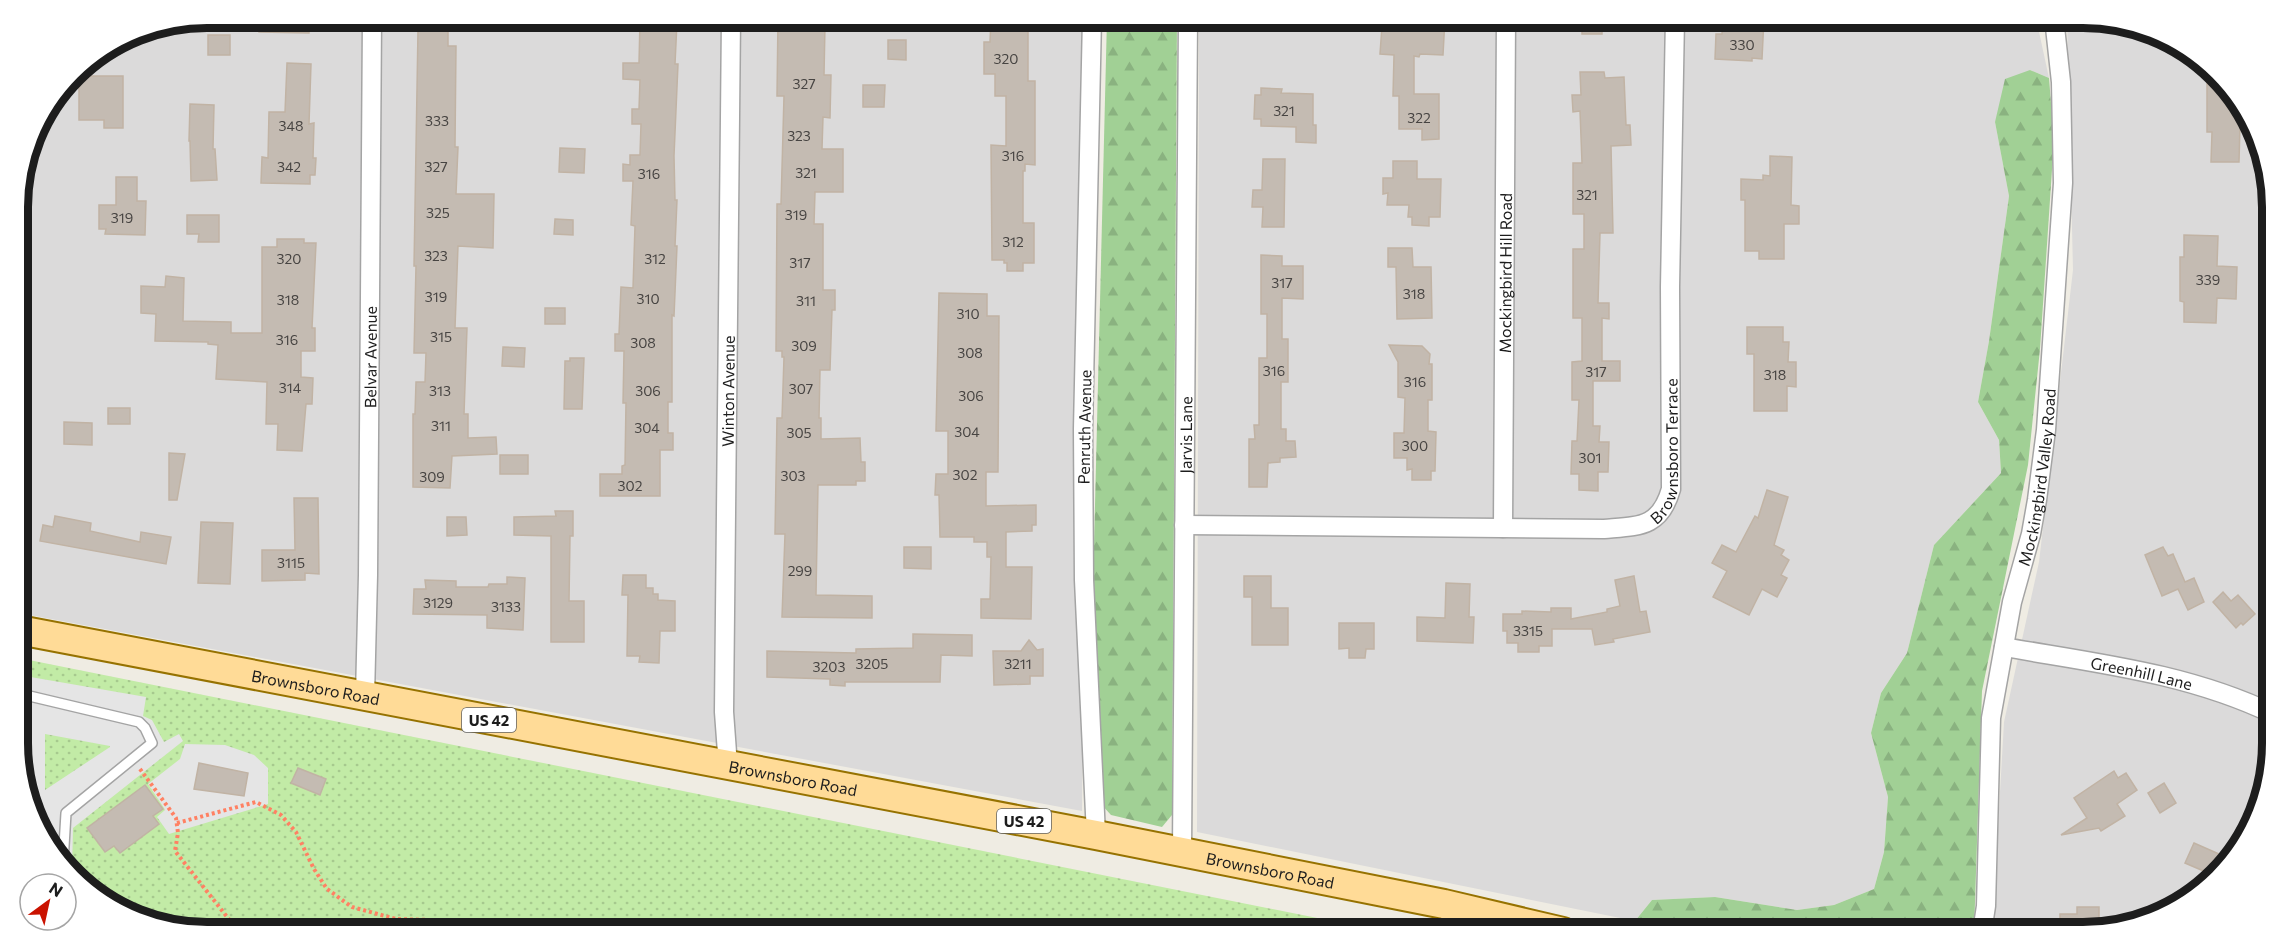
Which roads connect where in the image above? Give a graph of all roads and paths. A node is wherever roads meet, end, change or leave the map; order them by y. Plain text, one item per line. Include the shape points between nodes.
1 (372, 28) edge
2 (731, 28) edge
3 (1092, 28) edge
4 (1188, 28) edge
5 (1506, 28) edge
6 (1675, 28) edge
7 (2055, 28) edge
8 (1185, 525) junction
9 (1503, 528) junction
10 (28, 632) edge
11 (2004, 647) junction
12 (28, 696) edge
13 (365, 696) junction
14 (2262, 710) edge
15 (133, 759) junction
16 (728, 765) junction
17 (177, 823) junction
18 (1096, 835) junction
19 (64, 850) edge
20 (1182, 852) junction
21 (1518, 921) edge
22 (1984, 921) edge
23 (231, 922) edge
24 (495, 922) edge

1 - 13 street, Belvar Avenue
2 - 16 street, Winton Avenue via 724,712
3 - 18 street, Penruth Avenue via 1083,464 1084,580
4 - 8 street, Jarvis Lane
5 - 9 street, Mockingbird Hill Road
6 - 9 street, Brownsboro Terrace via 1670,287 1672,435 1668,500 1653,520 1635,526
7 - 11 street, Mockingbird Valley Road via 2062,92 2064,183 2046,430 2035,511
8 - 9 street, Brownsboro Terrace
8 - 20 street, Jarvis Lane
10 - 13 main road, Brownsboro Road / US 42
11 - 14 street, Greenhill Lane via 2136,669 2216,691
11 - 22 street, Mockingbird Valley Road via 1991,718
12 - 15 lane via 139,722 152,743
13 - 16 main road, Brownsboro Road / US 42
15 - 17 path
15 - 19 lane via 66,813
16 - 18 main road, Brownsboro Road / US 42
17 - 23 path via 176,850
17 - 24 path via 256,802 281,814 296,832 327,889 352,907 396,919
18 - 20 main road, Brownsboro Road / US 42
20 - 21 main road, Brownsboro Road / US 42

